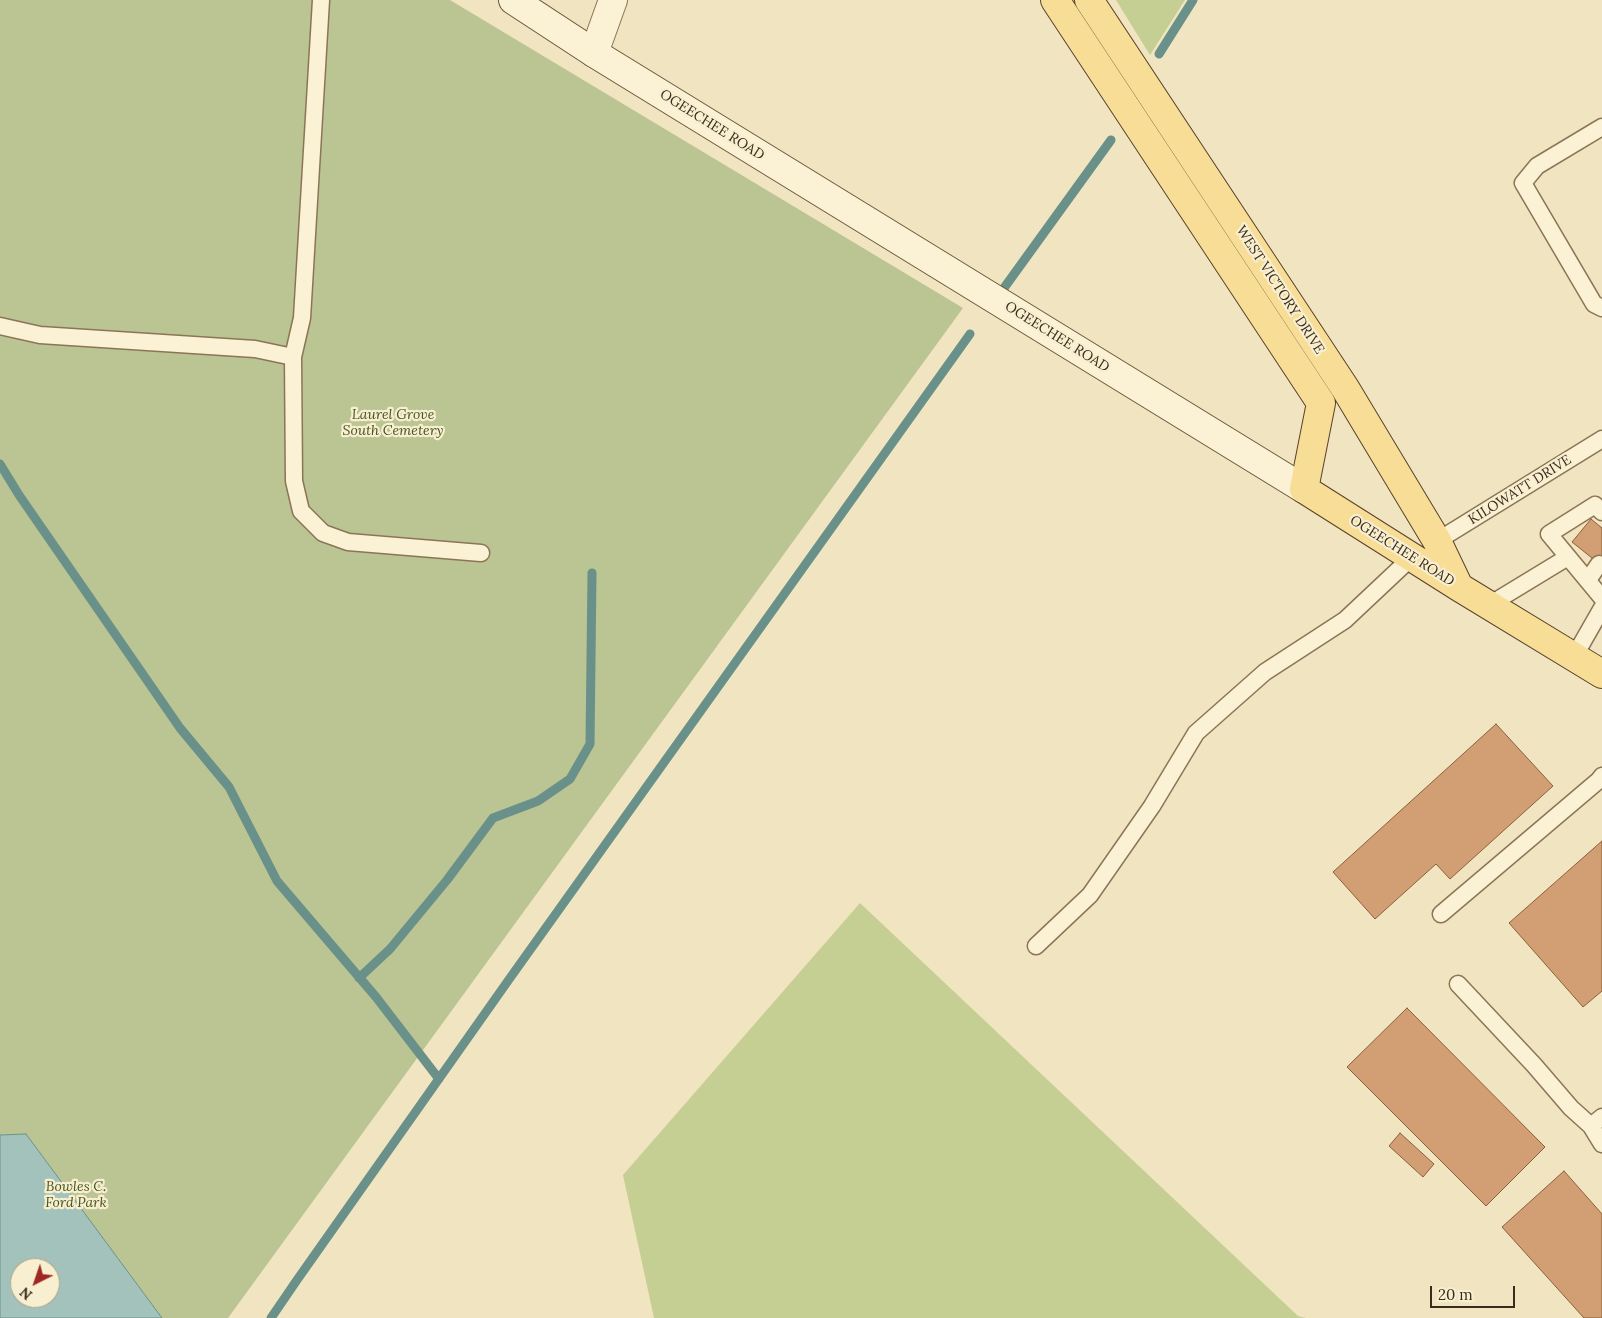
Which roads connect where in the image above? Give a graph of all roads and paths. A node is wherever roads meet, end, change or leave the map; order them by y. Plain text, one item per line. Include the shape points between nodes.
1 (322, 0) edge
2 (513, 0) edge
3 (613, 0) edge
4 (1055, 0) edge
5 (1088, 0) edge
6 (594, 53) junction
7 (1602, 127) edge
8 (1602, 308) edge
9 (0, 326) edge
10 (293, 357) junction
11 (1602, 439) edge
12 (1304, 489) junction
13 (1602, 512) edge
14 (1437, 541) junction
15 (481, 553) dead end
16 (1412, 557) junction
17 (1568, 557) junction
18 (1600, 564) dead end
19 (1588, 580) junction
20 (1459, 587) junction
21 (1602, 598) edge
22 (1489, 605) junction
23 (1602, 608) edge
24 (1574, 657) junction
25 (1602, 674) edge
26 (1602, 776) edge
27 (1441, 914) dead end
28 (1036, 946) dead end
29 (1458, 984) dead end
30 (1597, 1121) edge
31 (1602, 1144) edge

1 - 10 lane via 302,318
2 - 6 street, OGEECHEE ROAD
3 - 6 street
4 - 12 main road, WEST VICTORY DRIVE via 1321,403
5 - 14 main road, WEST VICTORY DRIVE via 1345,388
6 - 12 street, OGEECHEE ROAD
7 - 8 lane via 1538,166 1523,183 1594,304
9 - 10 lane via 40,335 255,349
10 - 15 lane via 294,481 301,511 322,533 348,542
11 - 14 lane, KILOWATT DRIVE
12 - 16 main road, OGEECHEE ROAD
13 - 17 lane via 1595,505 1549,534
14 - 20 main road, WEST VICTORY DRIVE
16 - 20 main road, OGEECHEE ROAD
16 - 28 lane via 1345,620 1265,672 1196,733 1152,806 1090,895
17 - 19 lane
17 - 22 lane
18 - 19 lane
19 - 21 lane
20 - 22 main road, OGEECHEE ROAD
22 - 24 main road, OGEECHEE ROAD
23 - 24 lane
24 - 25 main road, OGEECHEE ROAD
26 - 27 lane
29 - 30 lane via 1570,1108
30 - 31 lane

